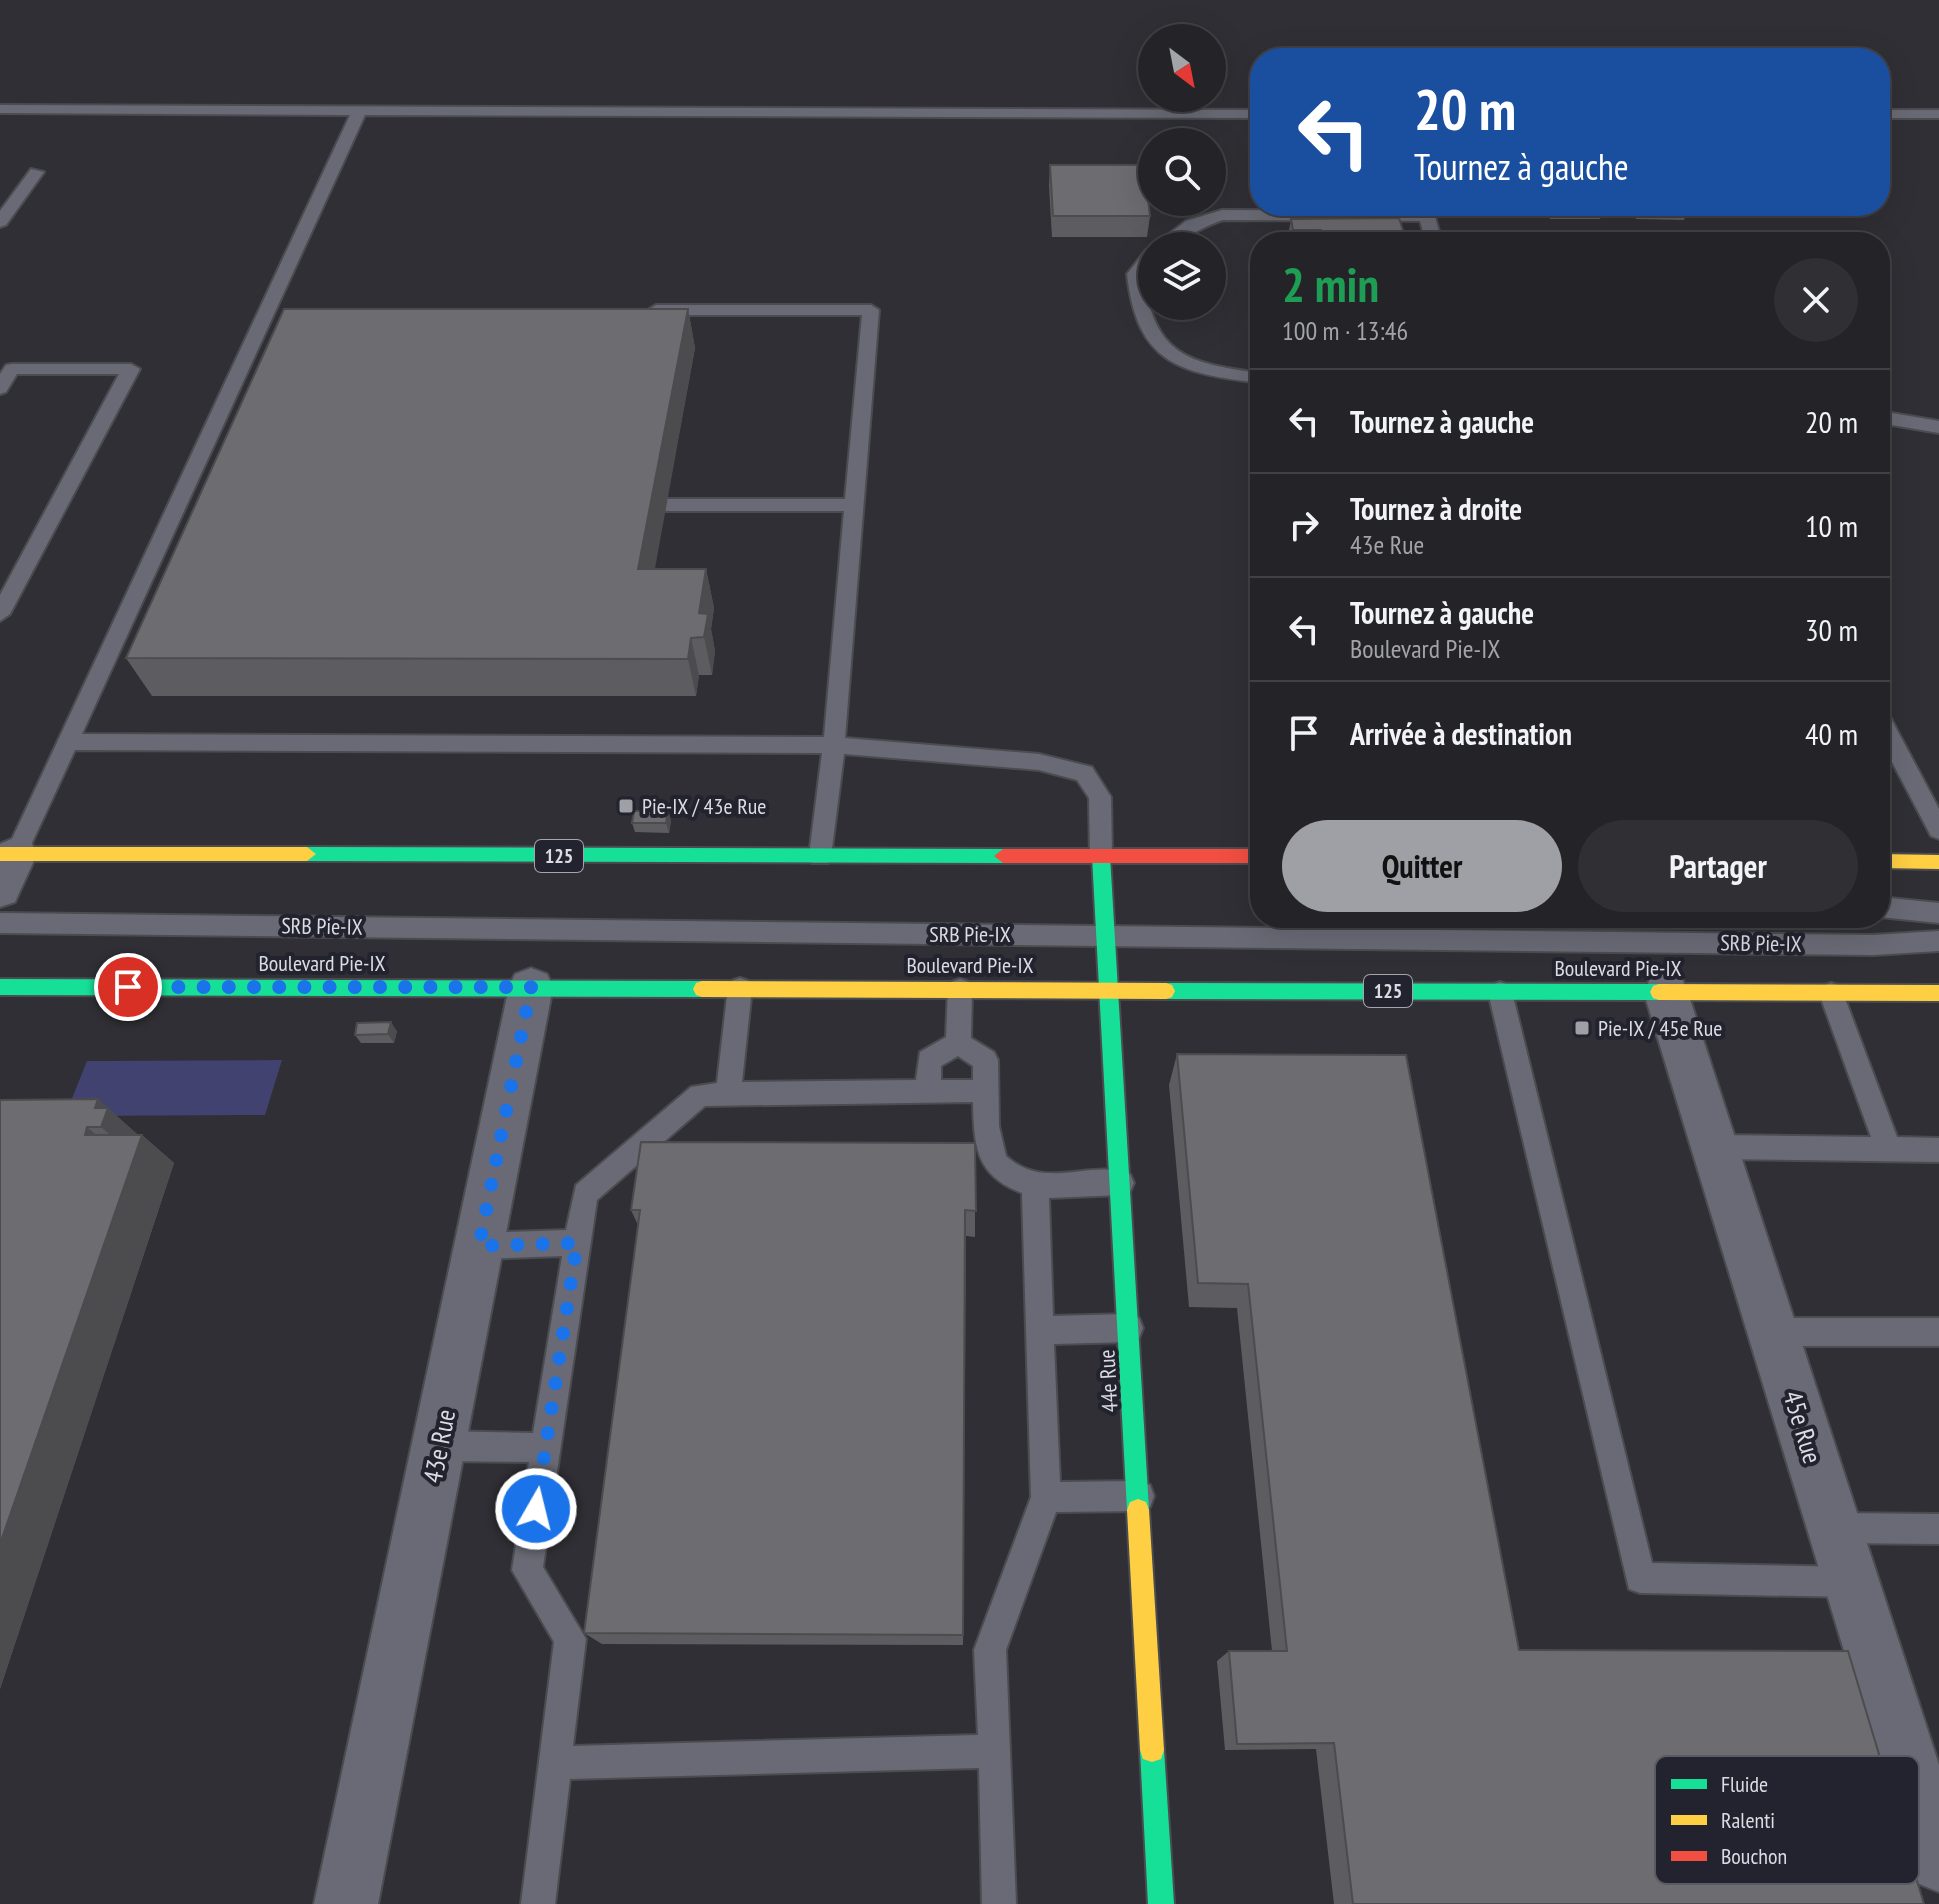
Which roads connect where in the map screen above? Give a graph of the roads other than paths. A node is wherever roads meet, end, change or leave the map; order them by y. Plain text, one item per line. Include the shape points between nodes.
1 (0, 109) edge
2 (359, 112) junction
3 (1250, 114) edge
4 (1890, 114) edge
5 (1939, 114) edge
6 (36, 172) dead end
7 (1250, 214) edge
8 (0, 222) edge
9 (1181, 232) edge
10 (1138, 270) edge
11 (1138, 291) edge
12 (641, 310) edge
13 (1143, 320) edge
14 (1250, 376) edge
15 (0, 388) edge
16 (1890, 419) edge
17 (1939, 427) edge
18 (666, 505) dead end
19 (854, 505) junction
20 (0, 614) edge
21 (1890, 738) edge
22 (67, 742) junction
23 (834, 745) junction
24 (1939, 830) edge
25 (820, 856) junction
26 (1101, 856) junction
27 (1250, 856) edge
28 (1890, 861) edge
29 (1939, 862) edge
30 (5, 866) edge
31 (1890, 908) edge
32 (1939, 913) edge
33 (0, 923) edge
34 (1107, 934) junction
35 (1939, 941) edge
36 (0, 987) edge
37 (531, 987) junction
38 (740, 988) junction
39 (960, 989) junction
40 (1110, 990) junction
41 (1500, 992) junction
42 (1666, 993) junction
43 (1831, 993) junction
44 (1939, 993) edge
45 (958, 1043) junction
46 (928, 1091) junction
47 (986, 1091) junction
48 (728, 1094) junction
49 (1715, 1147) junction
50 (1889, 1150) junction
51 (1939, 1150) edge
52 (1121, 1183) junction
53 (1035, 1184) junction
54 (577, 1243) junction
55 (479, 1246) junction
56 (1129, 1328) junction
57 (1039, 1330) junction
58 (1773, 1332) junction
59 (1939, 1332) edge
60 (439, 1446) junction
61 (545, 1448) junction
62 (1139, 1496) junction
63 (1046, 1497) junction
64 (1835, 1528) junction
65 (1939, 1529) edge
66 (1852, 1582) junction
67 (995, 1751) junction
68 (1906, 1756) edge
69 (556, 1763) junction
70 (1919, 1797) edge
71 (1939, 1861) edge
72 (346, 1904) edge
73 (538, 1904) edge
74 (999, 1904) edge
75 (1161, 1904) edge

1 - 2 lane
2 - 3 lane
2 - 22 lane
4 - 5 lane
6 - 8 lane
7 - 9 lane via 1222,215
10 - 11 lane
12 - 19 lane via 871,310
13 - 14 lane via 1165,353
15 - 20 lane via 12,369 131,369
16 - 17 lane
18 - 19 lane
19 - 23 lane
21 - 24 lane
22 - 23 lane
22 - 30 lane
23 - 25 lane
23 - 26 lane via 1039,762 1084,773 1100,797
25 - 26 main road, 125
25 - 30 main road, 125
26 - 27 main road, 125
26 - 34 main road, 44e Rue
28 - 29 main road
31 - 32 lane
33 - 34 lane, SRB Pie-IX via 788,935
34 - 35 lane, SRB Pie-IX via 1873,945
34 - 40 main road, 44e Rue
36 - 37 main road, Boulevard Pie-IX / 125
37 - 38 main road, Boulevard Pie-IX / 125
37 - 55 street, 43e Rue
38 - 39 main road, Boulevard Pie-IX / 125
38 - 48 lane
39 - 40 main road, Boulevard Pie-IX / 125
39 - 45 lane
40 - 41 main road, Boulevard Pie-IX / 125
40 - 52 main road, 44e Rue
41 - 42 main road, Boulevard Pie-IX / 125
41 - 66 lane via 1640,1578
42 - 43 main road, Boulevard Pie-IX / 125
42 - 49 street, 45e Rue
43 - 44 main road, Boulevard Pie-IX / 125
43 - 50 lane
45 - 46 lane via 929,1060
45 - 47 lane via 985,1060
46 - 47 lane
46 - 48 lane
47 - 53 lane via 991,1155 1006,1174
48 - 54 lane via 700,1095 585,1194
49 - 50 lane
49 - 58 street, 45e Rue
50 - 51 lane
52 - 53 lane
52 - 56 main road, 44e Rue
53 - 57 lane
54 - 55 lane
54 - 61 lane
55 - 60 street, 43e Rue
56 - 57 lane
56 - 62 main road, 44e Rue
57 - 63 lane
58 - 59 lane
58 - 64 street, 45e Rue
60 - 61 lane
60 - 72 street, 43e Rue
61 - 69 lane via 527,1570 570,1639
62 - 63 lane
62 - 75 main road, 44e Rue
63 - 67 lane via 990,1650
64 - 65 lane
64 - 66 street, 45e Rue
66 - 68 street, 45e Rue
67 - 69 lane
67 - 74 lane
69 - 73 lane
70 - 71 street, 45e Rue

